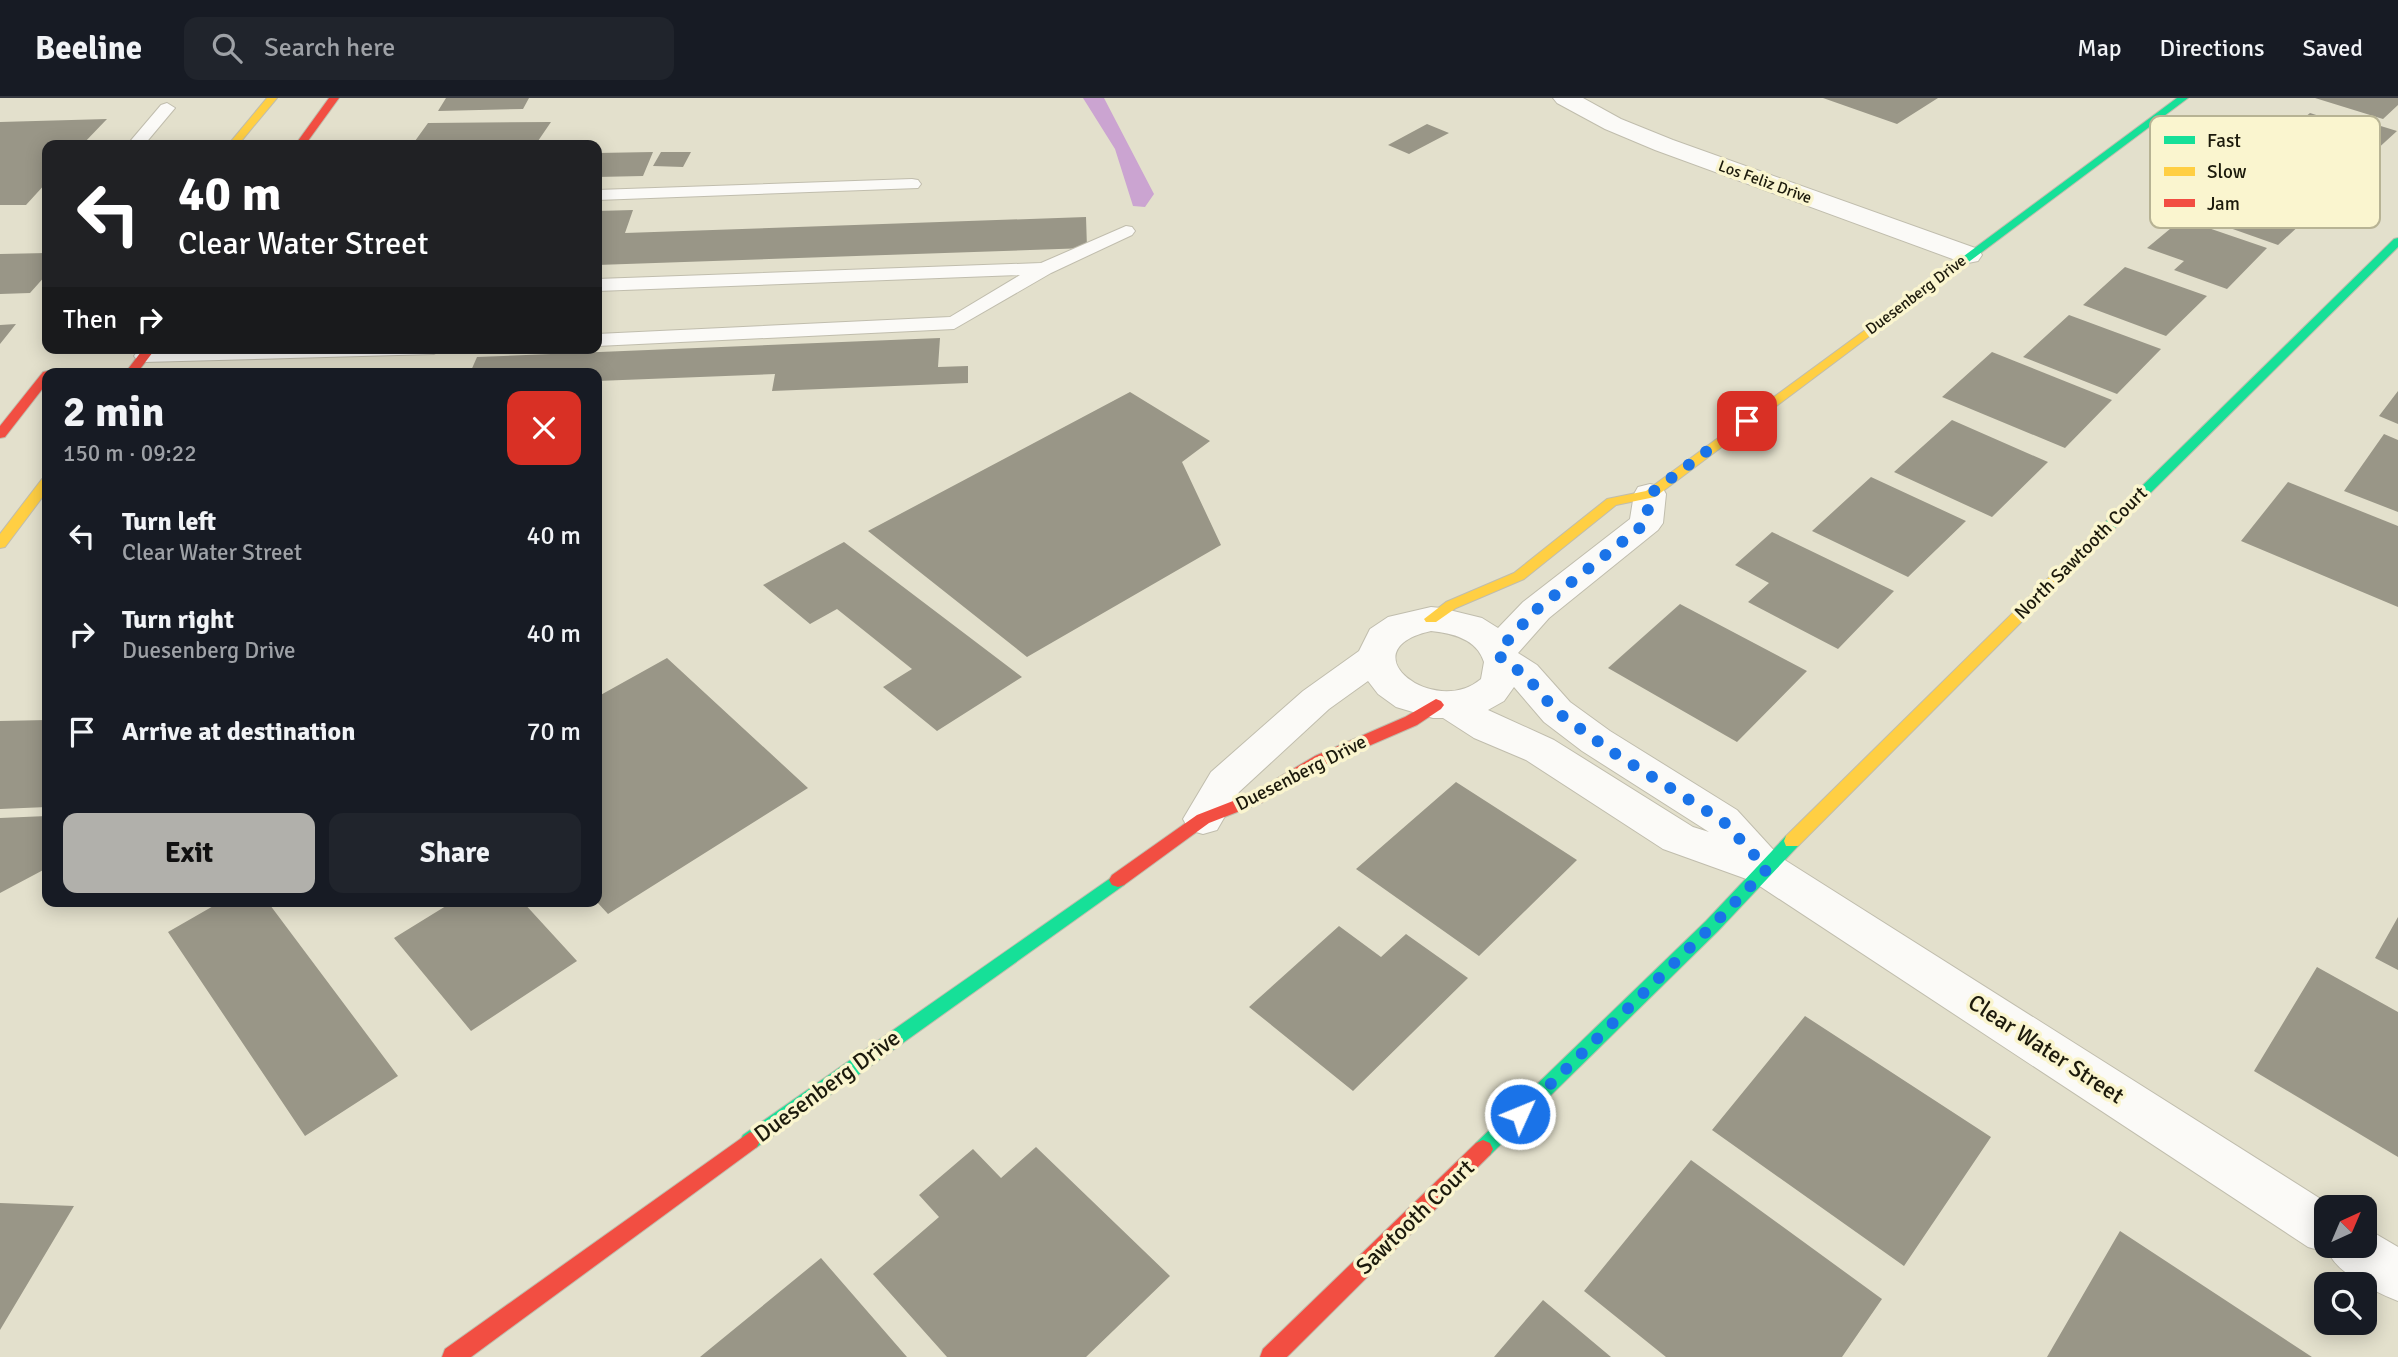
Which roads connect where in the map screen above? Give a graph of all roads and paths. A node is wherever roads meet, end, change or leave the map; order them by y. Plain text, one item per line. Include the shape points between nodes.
1 (272, 98) edge
2 (334, 98) edge
3 (1565, 98) edge
4 (2183, 98) edge
5 (167, 108) dead end
6 (2158, 116) edge
7 (2150, 122) edge
8 (139, 140) edge
9 (237, 140) edge
10 (304, 140) edge
11 (912, 184) dead end
12 (602, 195) edge
13 (1126, 231) dead end
14 (2398, 241) edge
15 (1968, 255) junction
16 (1044, 269) junction
17 (602, 285) edge
18 (602, 340) edge
19 (145, 354) edge
20 (135, 368) edge
21 (42, 381) edge
22 (0, 434) edge
23 (42, 489) edge
24 (1650, 494) junction
25 (0, 544) edge
26 (1431, 619) junction
27 (1500, 655) junction
28 (1376, 657) junction
29 (1443, 705) junction
30 (1203, 819) junction
31 (1767, 869) junction
32 (2314, 1222) edge
33 (2370, 1258) edge
34 (2398, 1276) edge
35 (453, 1357) edge
36 (1271, 1357) edge

1 - 9 street
2 - 10 street
3 - 15 street, Los Feliz Drive via 1664,145
4 - 6 street, Duesenberg Drive
5 - 8 lane
7 - 15 street, Duesenberg Drive
11 - 12 lane
13 - 16 lane
14 - 31 street, North Sawtooth Court via 1835,796
15 - 24 street, Duesenberg Drive
16 - 17 lane
16 - 18 lane via 954,323
19 - 20 street
21 - 22 street
23 - 25 street
24 - 26 street, Duesenberg Drive via 1612,502 1519,576 1451,605
24 - 27 street, Duesenberg Drive via 1646,523 1536,610
26 - 27 street, Duesenberg Drive via 1471,627 1488,637
26 - 28 street, Duesenberg Drive via 1413,620 1388,632
27 - 29 street, Duesenberg Drive via 1502,673 1497,686 1469,702
27 - 31 street, Clear Water Street via 1524,674 1557,712 1723,821
28 - 29 street via 1382,677 1400,693
28 - 30 street, Duesenberg Drive via 1309,706 1225,782
29 - 30 street, Duesenberg Drive via 1321,760 1257,799
29 - 31 street, Clear Water Street via 1540,750 1678,838
30 - 35 street, Duesenberg Drive
31 - 32 street, Clear Water Street
31 - 36 street, Sawtooth Court
33 - 34 street

